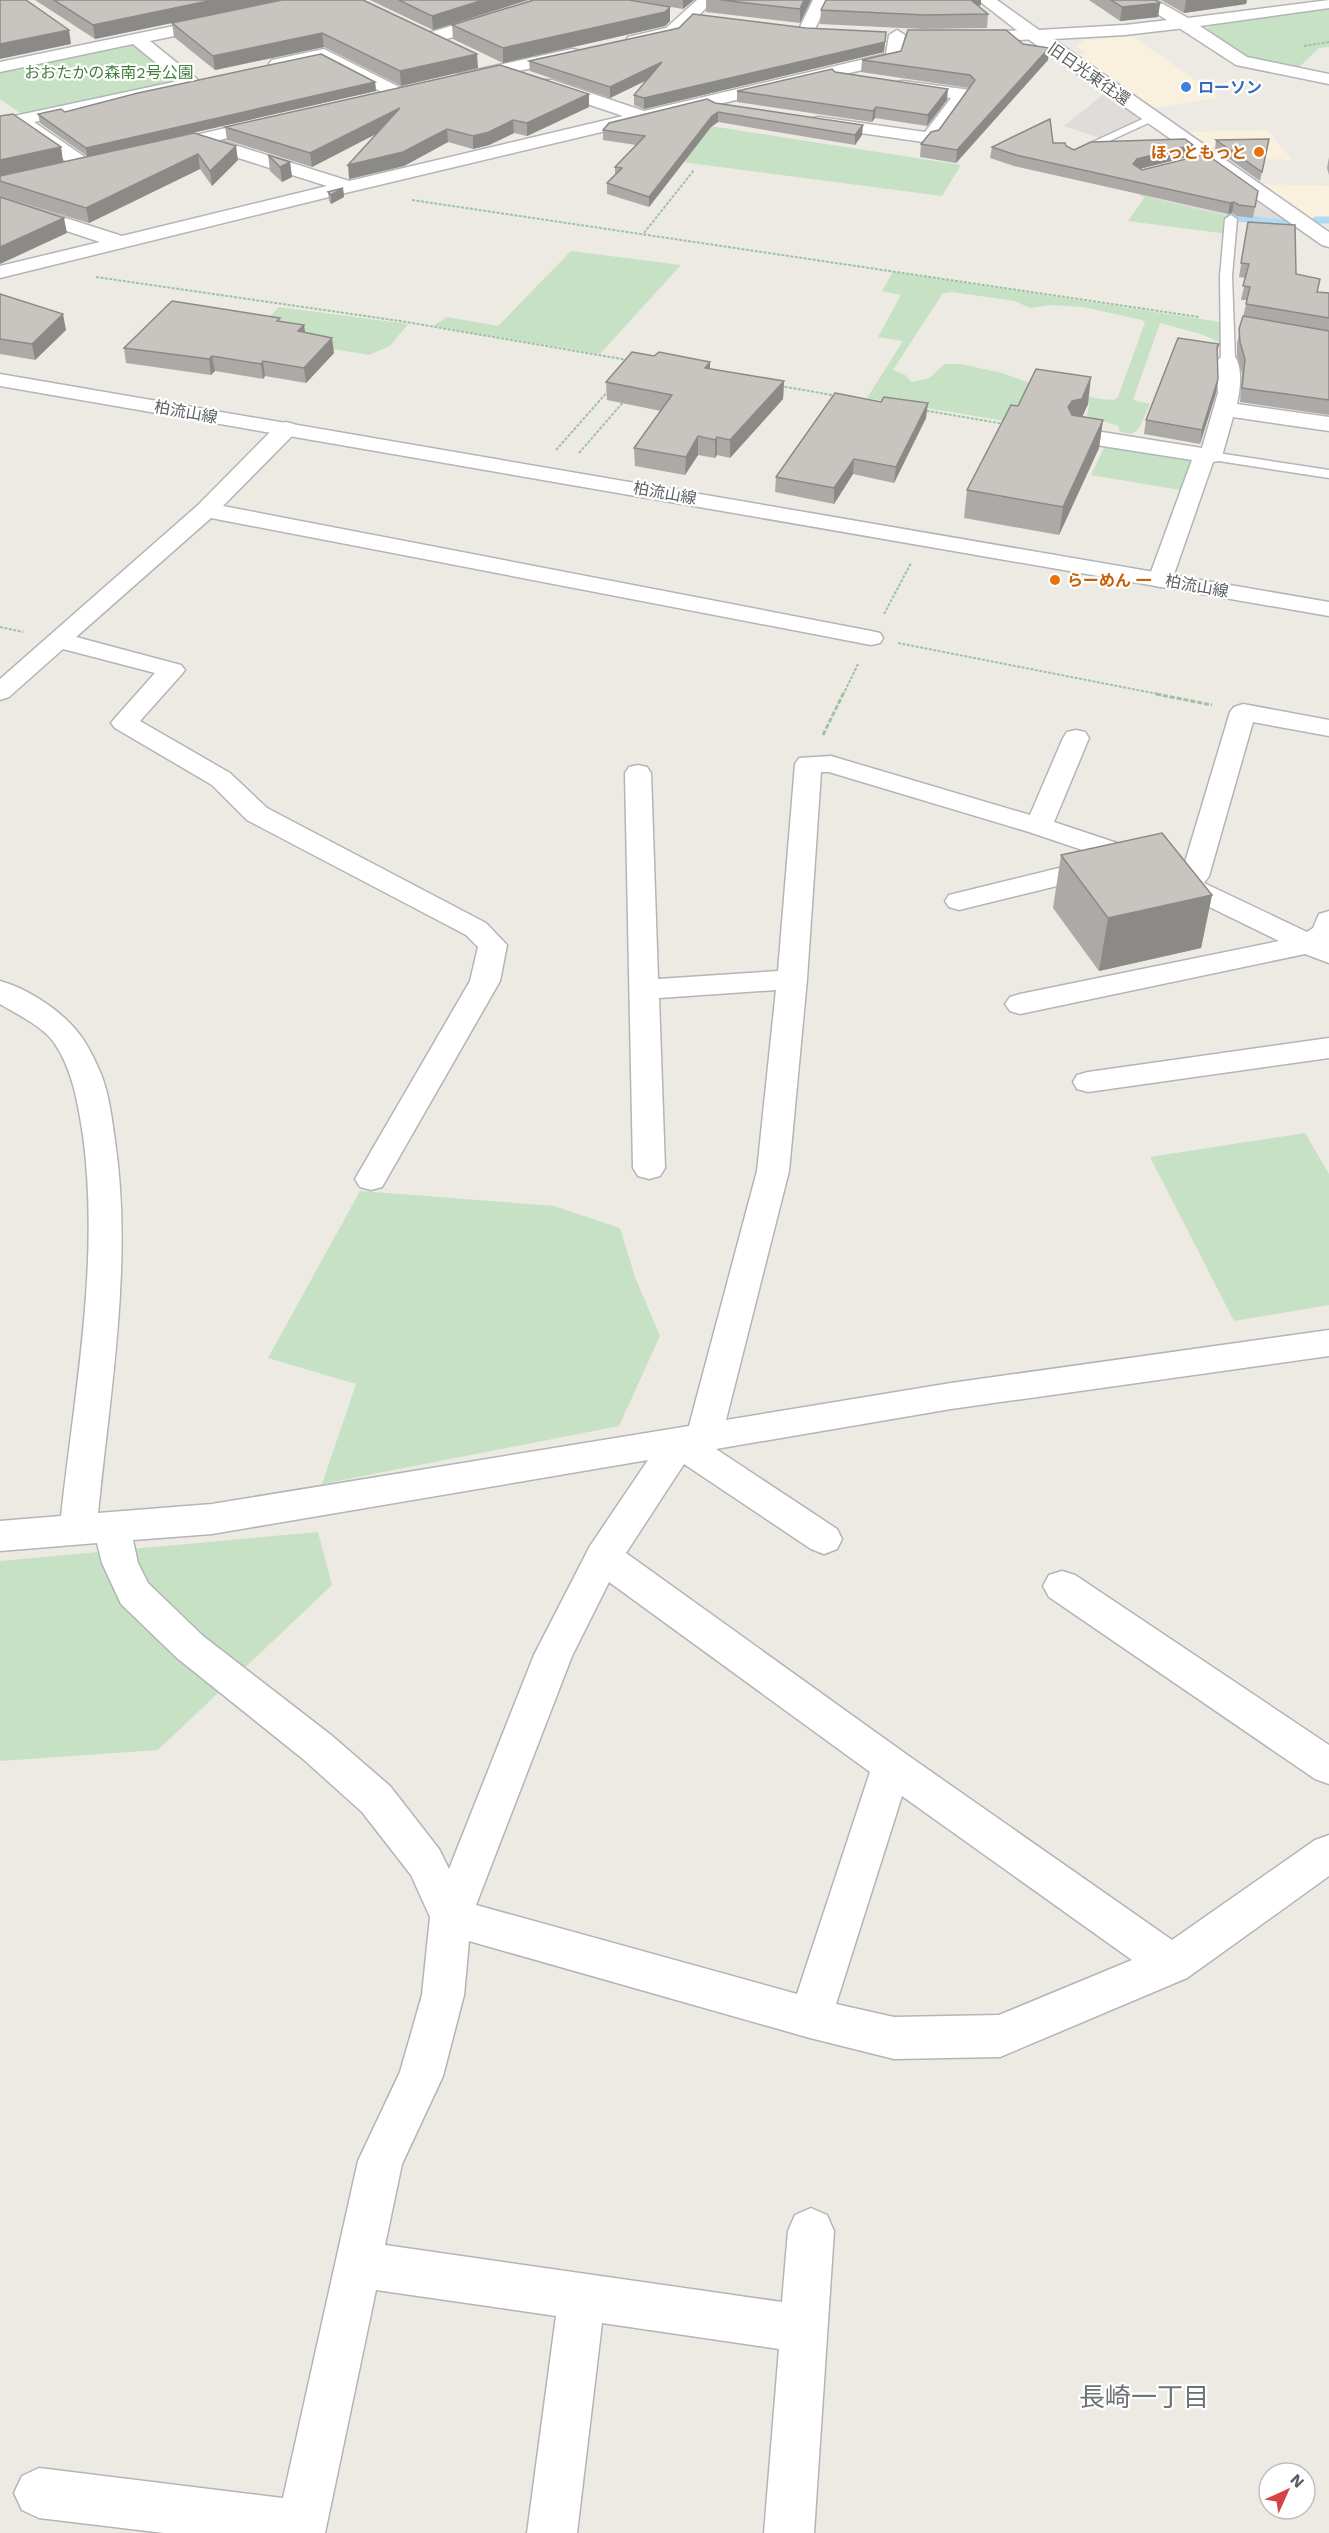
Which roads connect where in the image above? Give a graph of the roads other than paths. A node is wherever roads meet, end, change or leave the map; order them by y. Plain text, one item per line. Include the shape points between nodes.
1 (548, 0) edge
2 (706, 0) edge
3 (821, 0) edge
4 (986, 0) edge
5 (1144, 0) edge
6 (1256, 0) edge
7 (1329, 3) edge
8 (211, 4) dead end
9 (1274, 11) junction
10 (668, 14) edge
11 (688, 17) junction
12 (711, 20) edge
13 (1185, 23) junction
14 (786, 29) edge
15 (806, 31) junction
16 (826, 32) edge
17 (876, 34) edge
18 (73, 35) dead end
19 (897, 35) junction
20 (1034, 35) junction
21 (917, 36) edge
22 (948, 36) edge
23 (136, 38) junction
24 (616, 45) edge
25 (91, 47) junction
26 (450, 47) edge
27 (593, 50) edge
28 (480, 61) dead end
29 (0, 67) edge
30 (258, 69) edge
31 (500, 70) junction
32 (828, 72) junction
33 (213, 78) edge
34 (1329, 79) edge
35 (445, 82) edge
36 (191, 83) junction
37 (375, 98) edge
38 (708, 102) junction
39 (0, 107) edge
40 (748, 111) edge
41 (641, 116) junction
42 (1151, 118) junction
43 (286, 119) edge
44 (805, 119) edge
45 (18, 120) junction
46 (0, 124) edge
47 (197, 140) junction
48 (152, 150) edge
49 (1072, 155) edge
50 (64, 170) edge
51 (349, 186) junction
52 (0, 203) edge
53 (1231, 219) dead end
54 (121, 242) junction
55 (1329, 242) edge
56 (0, 272) edge
57 (1228, 361) joint
58 (0, 380) edge
59 (1224, 409) junction
60 (1329, 424) edge
61 (286, 429) junction
62 (1077, 435) edge
63 (1208, 456) junction
64 (1329, 474) edge
65 (206, 510) junction
66 (1160, 580) junction
67 (1329, 609) edge
68 (871, 638) road end
69 (61, 640) junction
70 (0, 692) edge
71 (1329, 728) edge
72 (1076, 738) dead end
73 (638, 773) dead end
74 (1039, 826) junction
75 (1125, 855) junction
76 (1185, 884) junction
77 (959, 901) dead end
78 (1329, 920) edge
79 (1319, 949) edge
80 (792, 979) junction
81 (644, 990) junction
82 (0, 991) edge
83 (1020, 1004) dead end
84 (1329, 1048) edge
85 (1088, 1082) dead end
86 (649, 1168) dead end
87 (371, 1179) dead end
88 (1329, 1343) edge
89 (692, 1440) junction
90 (95, 1528) junction
91 (0, 1536) edge
92 (824, 1539) dead end
93 (603, 1557) junction
94 (1062, 1586) dead end
95 (892, 1766) junction
96 (1329, 1767) edge
97 (1329, 1854) edge
98 (451, 1917) junction
99 (1172, 1965) junction
100 (810, 2018) junction
101 (811, 2231) dead end
102 (359, 2264) junction
103 (582, 2295) junction
104 (804, 2329) junction
105 (39, 2493) dead end
106 (301, 2529) edge
107 (552, 2533) edge
108 (789, 2533) edge

1 - 26 street via 426,35
2 - 11 street
3 - 15 street
4 - 20 street
5 - 13 street
6 - 9 street
7 - 9 street, 旧日光東往還
8 - 23 street via 233,15
9 - 13 street, 旧日光東往還
10 - 11 street
11 - 12 street
11 - 24 street via 672,32
13 - 20 street, 旧日光東往還
13 - 34 street via 1242,61
14 - 15 street
15 - 16 street
17 - 19 street
18 - 25 street
19 - 21 street
19 - 32 street via 894,57
20 - 22 street
20 - 42 street, 旧日光東往還
23 - 25 street
23 - 36 street
25 - 29 street
27 - 31 street
28 - 31 street
30 - 37 street via 324,54 405,92
31 - 35 street
31 - 41 street
32 - 38 street
32 - 44 street via 963,94 930,138
33 - 36 street
36 - 45 street
38 - 40 street
38 - 41 street
39 - 45 street
41 - 51 street
42 - 49 lane
42 - 55 street, 旧日光東往還 via 1204,160
43 - 47 street
45 - 46 street
45 - 50 street via 91,164
47 - 48 street
47 - 51 street
51 - 54 street
52 - 54 street
53 - 57 lane via 1226,276 1232,322
54 - 56 street
57 - 59 street via 1229,393
58 - 61 street, 柏流山線
59 - 60 street
59 - 63 street
61 - 65 street
61 - 66 street, 柏流山線
62 - 63 street
63 - 64 lane
63 - 66 street
65 - 68 street
65 - 69 street
66 - 67 street, 柏流山線
69 - 70 street
69 - 87 street via 172,670 124,723 221,779 258,814 476,929 493,945 485,981
71 - 76 street via 1244,712 1195,876
72 - 74 street
73 - 81 street
74 - 75 street
74 - 80 street via 831,764 808,764
75 - 76 street
75 - 77 street via 1119,862
76 - 79 street
78 - 79 street
79 - 83 street
80 - 81 street
80 - 89 street via 773,1171
81 - 86 street
82 - 90 street via 42,1016 66,1036 86,1075 95,1112 105,1181 105,1273
84 - 85 street
88 - 89 street via 951,1396
89 - 90 street via 212,1519
89 - 92 street
89 - 93 street
90 - 91 street
90 - 98 street via 120,1563 134,1593 190,1647 376,1799 425,1862
93 - 95 street
93 - 98 street via 553,1655
94 - 96 street
95 - 99 street
95 - 100 street
97 - 99 street
98 - 100 street
98 - 102 street via 443,1995 421,2076 380,2161
99 - 100 street via 1000,2036 894,2038
101 - 104 street
102 - 103 street
102 - 106 street
103 - 104 street
103 - 107 street
104 - 108 street
105 - 106 street

